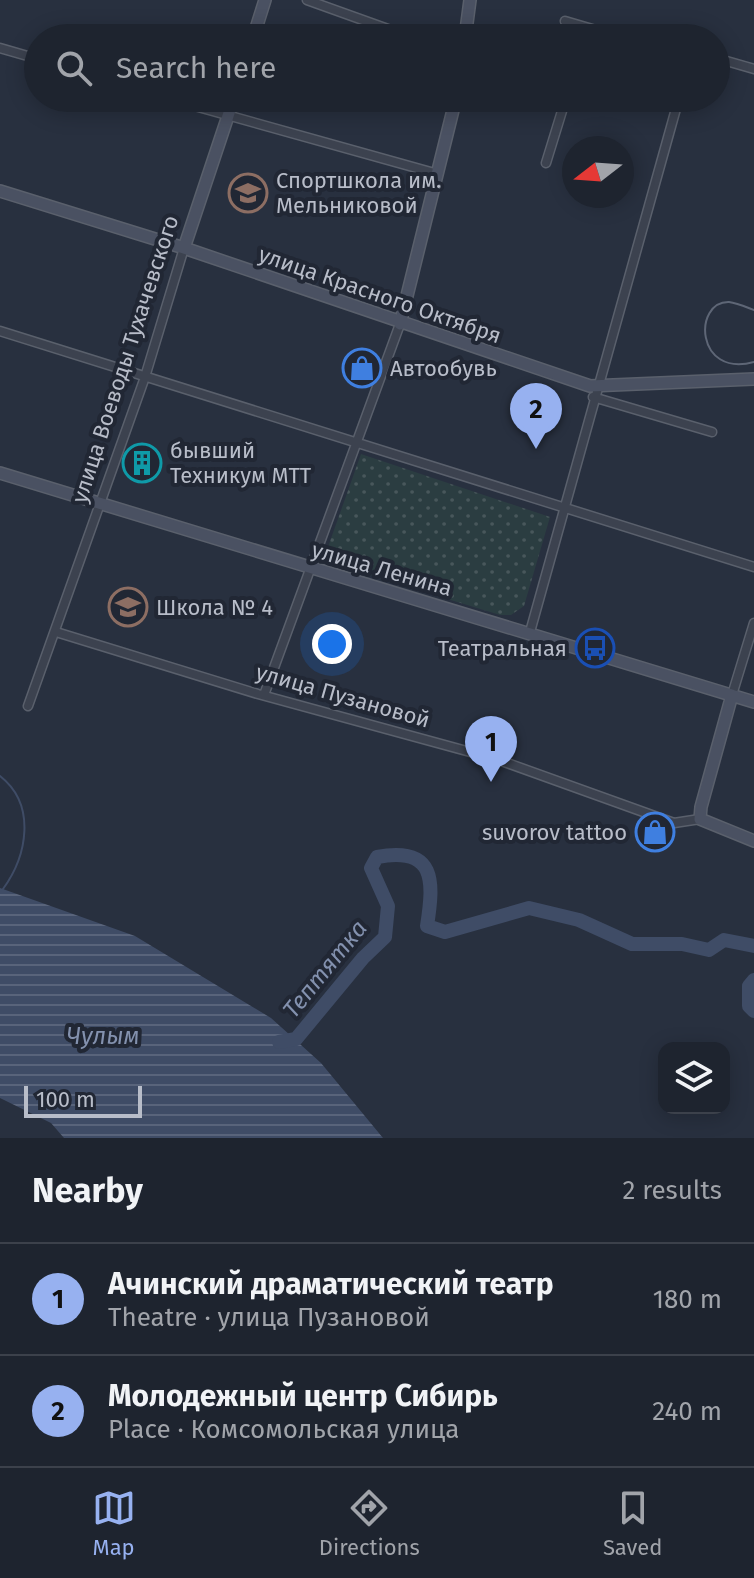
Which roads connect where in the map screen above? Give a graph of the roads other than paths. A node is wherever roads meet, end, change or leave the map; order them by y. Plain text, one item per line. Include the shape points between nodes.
1 (265, 0) edge
2 (307, 0) edge
3 (470, 0) edge
4 (565, 21) dead end
5 (257, 24) edge
6 (374, 24) edge
7 (467, 24) edge
8 (573, 24) edge
9 (0, 48) edge
10 (24, 55) edge
11 (730, 62) edge
12 (754, 69) edge
13 (212, 112) edge
14 (230, 112) edge
15 (453, 112) edge
16 (562, 112) edge
17 (675, 112) edge
18 (229, 117) junction
19 (546, 163) dead end
20 (438, 174) junction
21 (0, 191) edge
22 (184, 248) junction
23 (400, 324) junction
24 (0, 331) edge
25 (145, 377) junction
26 (754, 379) edge
27 (597, 392) junction
28 (712, 432) dead end
29 (356, 443) junction
30 (0, 473) edge
31 (98, 505) junction
32 (563, 507) junction
33 (754, 567) edge
34 (309, 569) junction
35 (754, 623) edge
36 (56, 632) junction
37 (530, 632) junction
38 (264, 695) junction
39 (732, 695) junction
40 (754, 702) edge
41 (28, 706) dead end
42 (700, 819) junction
43 (754, 841) edge

1 - 5 main road
2 - 6 street
3 - 7 main road
4 - 8 street
9 - 10 street
11 - 12 street
13 - 18 street
14 - 18 main road, улица Воеводы Тухачевского
15 - 20 main road
16 - 19 street
17 - 27 street
18 - 20 street
18 - 22 main road, улица Воеводы Тухачевского
20 - 23 main road
21 - 22 main road, улица Красного Октября
22 - 23 main road, улица Красного Октября
22 - 25 street, улица Воеводы Тухачевского
23 - 27 main road, улица Красного Октября
23 - 29 street
24 - 25 street
25 - 29 street
25 - 31 street, улица Воеводы Тухачевского
26 - 27 main road, улица Красного Октября
27 - 28 street
27 - 32 street
29 - 32 street
29 - 34 street
30 - 31 main road, улица Ленина
31 - 34 main road, улица Ленина
31 - 36 street, улица Воеводы Тухачевского
32 - 33 street
32 - 37 street
34 - 37 main road, улица Ленина
34 - 38 street
35 - 39 street
36 - 38 street, улица Пузановой
36 - 41 street, улица Воеводы Тухачевского
37 - 39 main road, улица Ленина
38 - 42 street, улица Пузановой via 496,759 674,823
39 - 40 main road, улица Ленина
39 - 42 main road
42 - 43 main road, улица Пузановой

